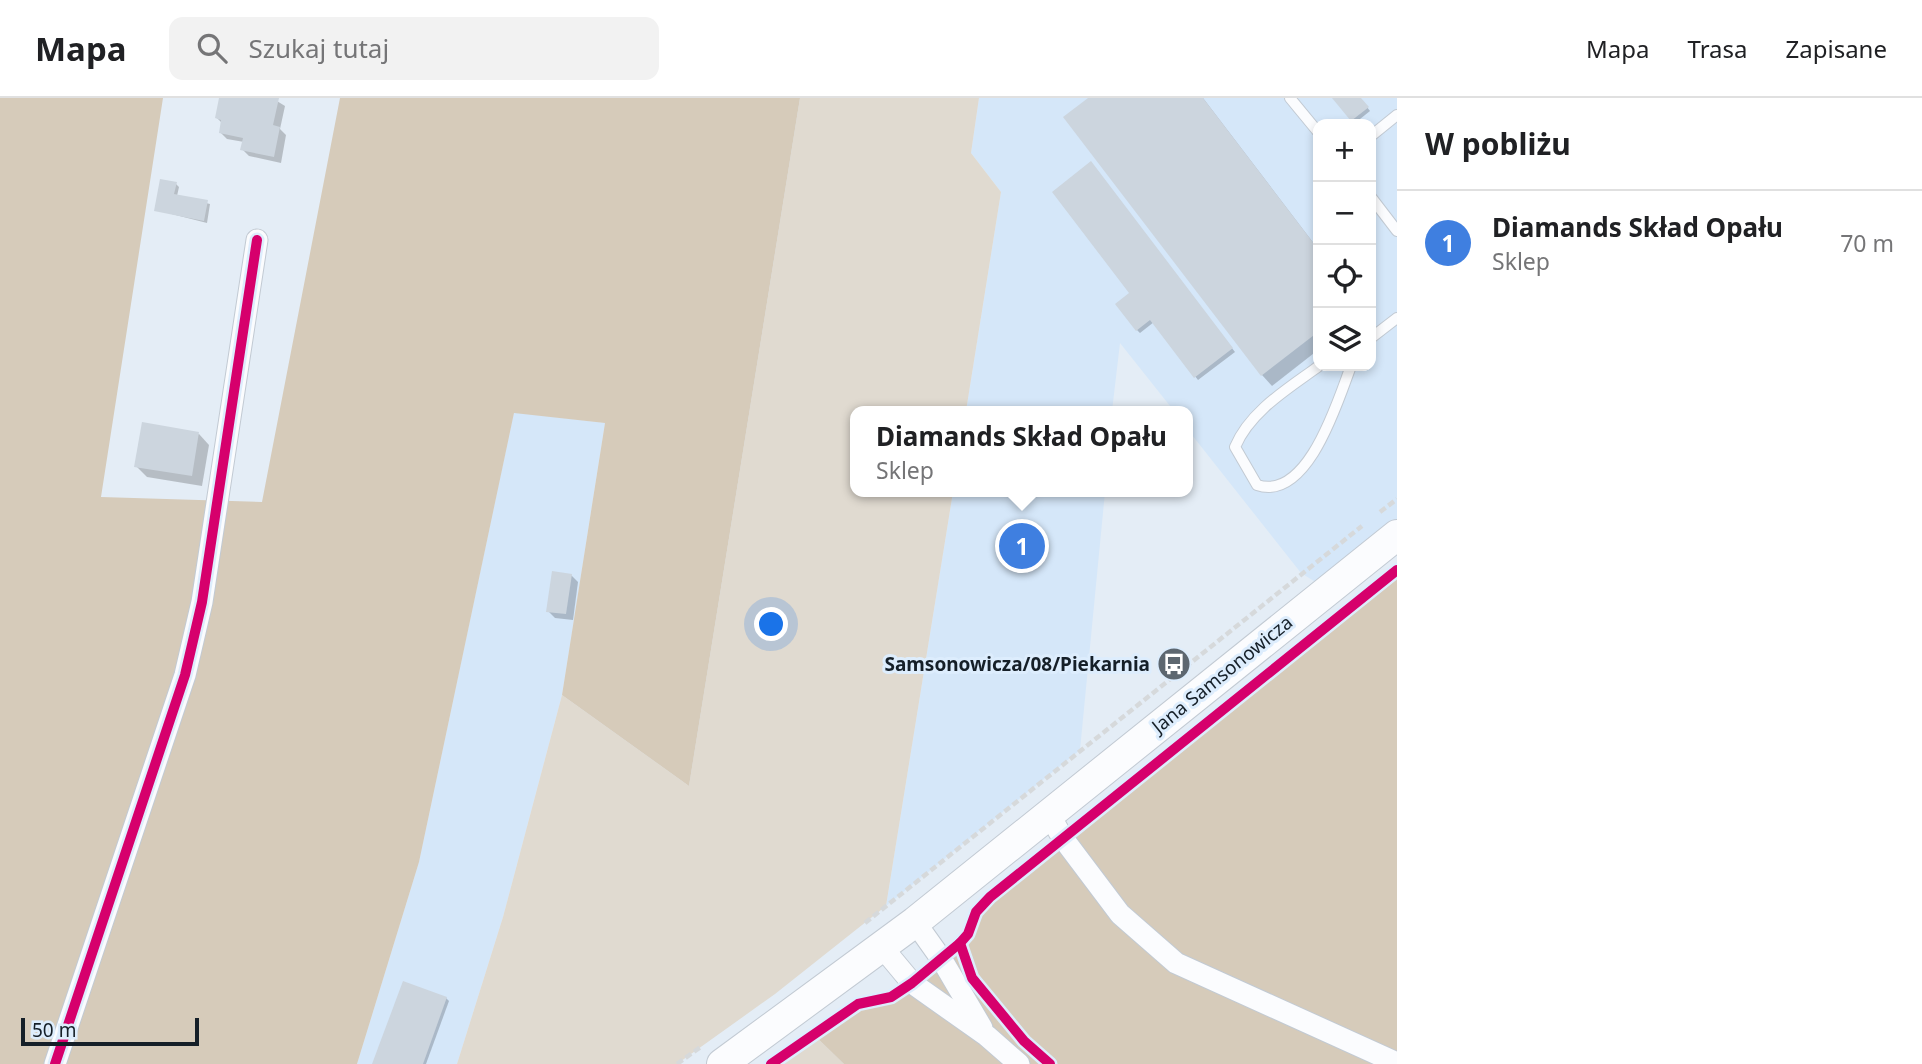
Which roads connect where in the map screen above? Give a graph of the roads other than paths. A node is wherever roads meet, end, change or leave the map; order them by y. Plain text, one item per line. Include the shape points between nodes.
1 (1290, 98) edge
2 (1397, 115) edge
3 (1313, 126) edge
4 (1376, 132) edge
5 (1376, 204) edge
6 (1397, 231) edge
7 (257, 240) dead end
8 (1397, 318) edge
9 (1376, 334) edge
10 (1313, 370) edge
11 (1349, 371) edge
12 (1387, 525) edge
13 (1049, 814) junction
14 (915, 922) junction
15 (882, 947) junction
16 (987, 1036) junction
17 (716, 1052) edge
18 (1397, 1063) edge
19 (55, 1064) edge
20 (1019, 1064) edge

1 - 3 lane
2 - 4 lane
5 - 6 lane
7 - 19 street via 202,602 185,675
8 - 9 lane
10 - 11 lane via 1281,394 1240,436 1235,447 1257,485 1265,488 1287,482 1316,450
12 - 13 main road, Jana Samsonowicza
13 - 14 main road, Jana Samsonowicza
13 - 18 street via 1120,914 1176,963
14 - 15 main road, Jana Samsonowicza
14 - 16 street
15 - 16 street via 912,983
15 - 17 main road, Jana Samsonowicza
16 - 20 street

